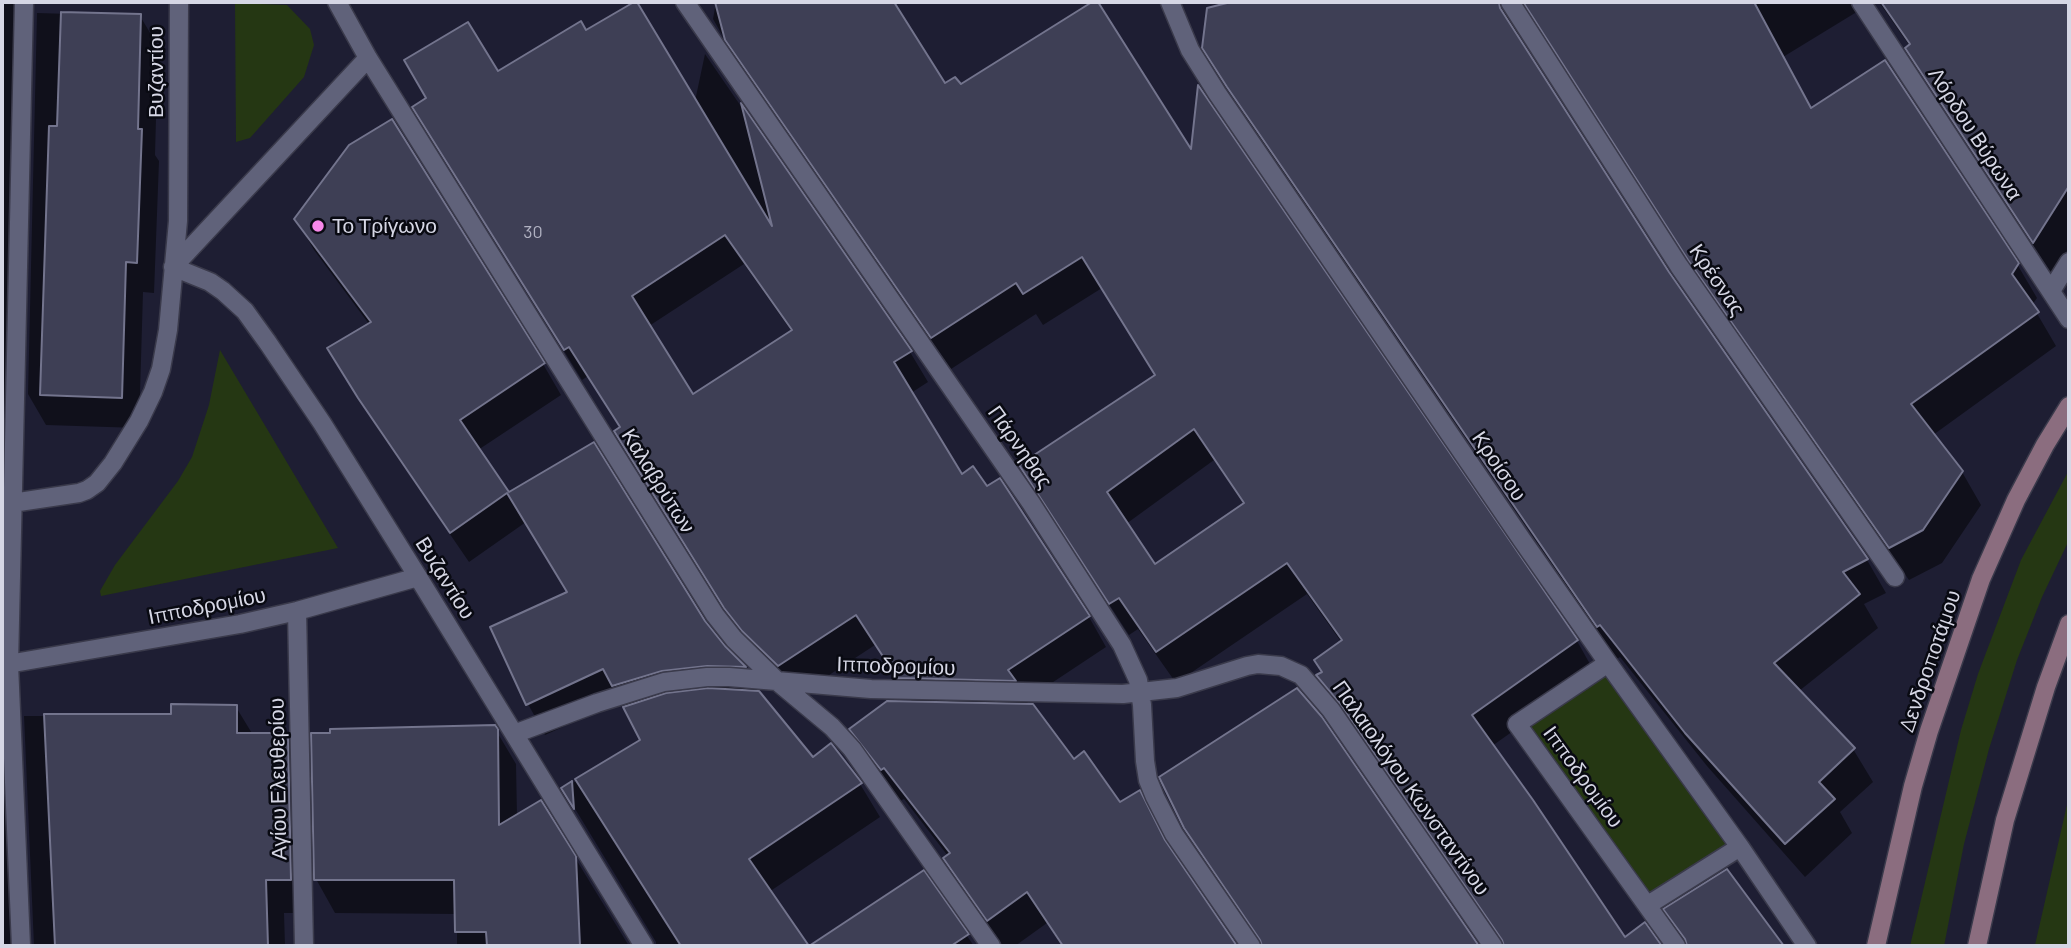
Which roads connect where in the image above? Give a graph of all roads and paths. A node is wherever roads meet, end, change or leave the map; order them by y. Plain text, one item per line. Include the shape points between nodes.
1 (23, 2) edge
2 (179, 2) edge
3 (337, 2) edge
4 (685, 2) edge
5 (1170, 2) edge
6 (1510, 2) edge
7 (1861, 2) edge
8 (368, 58) junction
9 (2069, 262) edge
10 (173, 267) junction
11 (2050, 291) junction
12 (2069, 318) edge
13 (2069, 406) edge
14 (12, 503) junction
15 (418, 577) junction
16 (1895, 577) dead end
17 (297, 611) junction
18 (2069, 624) edge
19 (1608, 663) junction
20 (5, 664) edge
21 (1281, 666) joint
22 (778, 682) junction
23 (1140, 693) junction
24 (514, 734) junction
25 (1740, 847) junction
26 (1648, 905) junction
27 (21, 946) edge
28 (304, 946) edge
29 (644, 946) edge
30 (991, 946) edge
31 (1251, 946) edge
32 (1493, 946) edge
33 (1676, 946) edge
34 (1807, 946) edge
35 (1876, 946) edge
36 (1977, 946) edge

1 - 14 street
2 - 10 street, Βυζαντίου via 178,221
3 - 8 street, Καλαβρύτων
4 - 23 street, Πάρνηθας via 1031,503 1122,645
5 - 19 street, Κροίσου via 1190,50 1217,93
6 - 16 street, Κρέσνας via 1679,265
7 - 11 street, Λόρδου Βύρωνα
8 - 10 street
8 - 22 street, Καλαβρύτων via 715,615
9 - 11 street
10 - 14 street, Βυζαντίου via 161,369 139,421 113,463 87,490
10 - 15 street, Βυζαντίου via 210,282 245,311
11 - 12 street, Λόρδου Βύρωνα
13 - 35 main road, Δενδροποτάμου via 2033,466 1981,579 1916,775
14 - 20 street
15 - 17 street, Ιπποδρομίου
15 - 24 street, Βυζαντίου
17 - 20 street, Ιπποδρομίου
17 - 28 street, Αγίου Ελευθερίου
18 - 36 main road via 2005,820
19 - 25 street, Κροίσου
19 - 26 street, Ιπποδρομίου via 1517,724
20 - 27 street
21 - 23 street, Ιπποδρομίου via 1247,666 1190,684
21 - 32 street, Παλαιολόγου Κωνσταντίνου via 1301,675 1331,710
22 - 23 street, Ιπποδρομίου via 871,689
22 - 24 street, Ιπποδρομίου via 729,677 677,679
22 - 30 street, Καλαβρύτων via 852,749
23 - 31 street, Πάρνηθας via 1146,770 1163,816
24 - 29 street, Βυζαντίου
25 - 26 street
25 - 34 street, Κροίσου
26 - 33 street, Ιπποδρομίου

